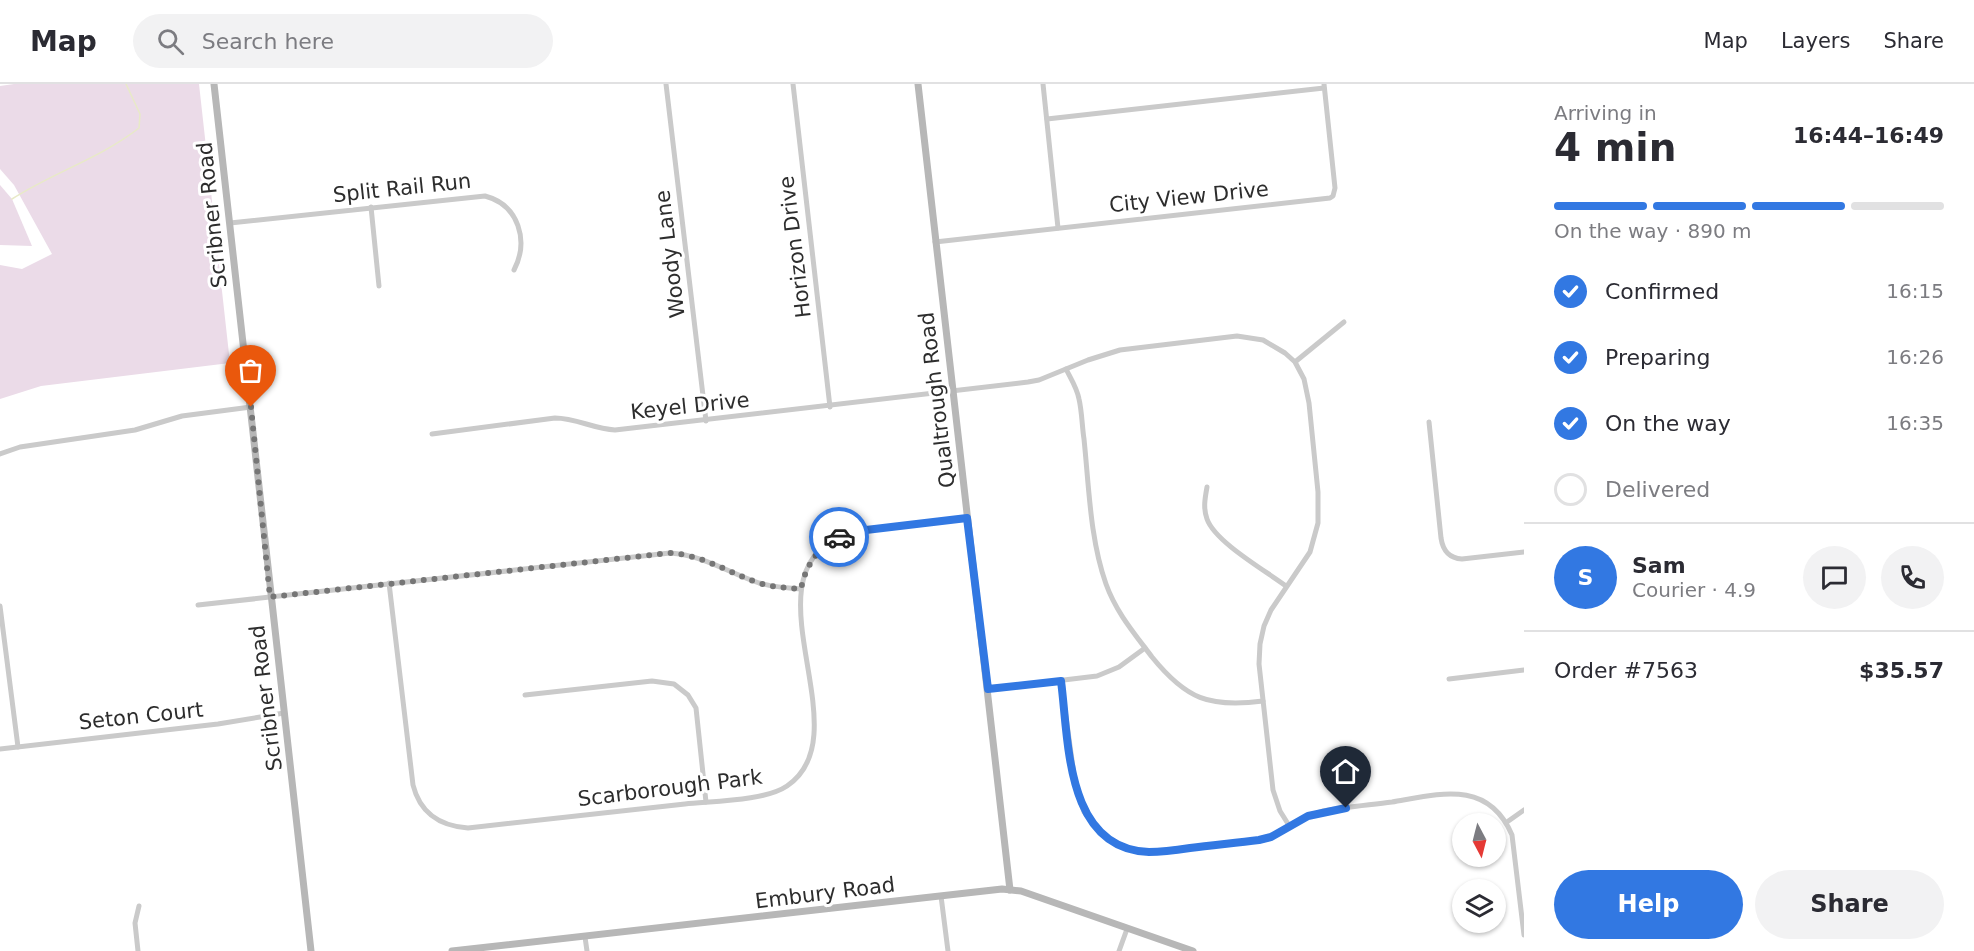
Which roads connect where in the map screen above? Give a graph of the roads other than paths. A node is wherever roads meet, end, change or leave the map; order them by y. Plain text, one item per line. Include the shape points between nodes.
1 (214, 84) edge
2 (666, 84) edge
3 (793, 84) edge
4 (918, 84) edge
5 (1043, 84) edge
6 (1324, 86) edge
7 (1047, 119) junction
8 (371, 207) junction
9 (230, 223) junction
10 (1058, 228) junction
11 (935, 242) junction
12 (514, 270) dead end
13 (379, 286) dead end
14 (1344, 322) dead end
15 (1295, 362) junction
16 (1066, 369) junction
17 (953, 391) junction
18 (251, 407) junction
19 (830, 407) junction
20 (706, 421) junction
21 (1429, 422) dead end
22 (432, 434) dead end
23 (0, 454) edge
24 (1207, 487) dead end
25 (967, 518) junction
26 (1524, 552) edge
27 (389, 583) junction
28 (1286, 586) junction
29 (801, 589) junction
30 (270, 597) junction
31 (198, 605) dead end
32 (0, 606) edge
33 (0, 614) edge
34 (1145, 648) junction
35 (1524, 670) edge
36 (1449, 679) dead end
37 (1061, 681) junction
38 (988, 689) junction
39 (525, 694) dead end
40 (1263, 701) junction
41 (284, 713) junction
42 (18, 747) junction
43 (0, 749) edge
44 (706, 802) junction
45 (1524, 810) edge
46 (1507, 822) junction
47 (1290, 827) junction
48 (1010, 890) junction
49 (941, 896) junction
50 (139, 906) dead end
51 (1127, 929) junction
52 (1524, 935) edge
53 (585, 937) junction
54 (138, 951) edge
55 (312, 951) edge
56 (453, 951) edge
57 (587, 951) edge
58 (948, 951) edge
59 (1119, 951) edge
60 (1192, 951) edge

1 - 9 street, Scribner Road
2 - 20 street, Woody Lane
3 - 19 street, Horizon Drive
4 - 11 street, Qualtrough Road
5 - 7 street
6 - 7 street
6 - 10 street, City View Drive via 1333,196
7 - 10 street
8 - 9 street, Split Rail Run
8 - 12 street, Split Rail Run via 476,195 495,198 510,211 519,228 521,255
8 - 13 street
9 - 18 street, Scribner Road
10 - 11 street, City View Drive
11 - 17 street, Qualtrough Road
14 - 15 street
15 - 16 street, Keyel Drive via 1263,340 1237,336 1120,350
15 - 28 street via 1306,390 1319,508 1310,552
16 - 17 street, Keyel Drive via 1039,380
16 - 34 street via 1080,401 1095,536 1105,584 1124,622
17 - 19 street, Keyel Drive
17 - 25 street, Qualtrough Road
18 - 23 street via 182,416 135,430 20,447
18 - 30 street, Scribner Road
19 - 20 street, Keyel Drive
20 - 22 street, Keyel Drive via 615,430 555,418
21 - 26 street via 1445,552 1462,559
24 - 28 street via 1205,510 1215,532
25 - 29 street, Scarborough Park via 843,535 815,556
25 - 38 street, Qualtrough Road
27 - 29 street via 670,553 699,557 772,586
27 - 30 street
27 - 44 street, Scarborough Park via 413,785 423,808 438,820 468,828
28 - 40 street via 1264,626 1260,644
29 - 44 street, Scarborough Park via 815,731 811,756 796,778 777,792
30 - 31 street
30 - 41 street, Scribner Road
32 - 33 street
33 - 42 street
34 - 37 street via 1107,673
34 - 40 street via 1168,676 1197,696 1222,704
35 - 36 street
37 - 38 street
37 - 47 street via 1079,800 1093,824 1113,840 1140,851 1162,851 1259,840
38 - 48 street, Qualtrough Road
39 - 44 street via 652,681 674,684 696,708
40 - 47 street via 1273,790
41 - 42 street, Seton Court
41 - 55 street, Scribner Road
42 - 43 street, Seton Court
45 - 46 street
46 - 47 street via 1489,803 1454,793 1323,811
46 - 52 street via 1515,845
48 - 49 street, Embury Road
48 - 51 street, Embury Road
49 - 53 street, Embury Road
49 - 58 street
50 - 54 street via 135,922
51 - 59 street
51 - 60 street, Embury Road
53 - 56 street, Embury Road
53 - 57 street

